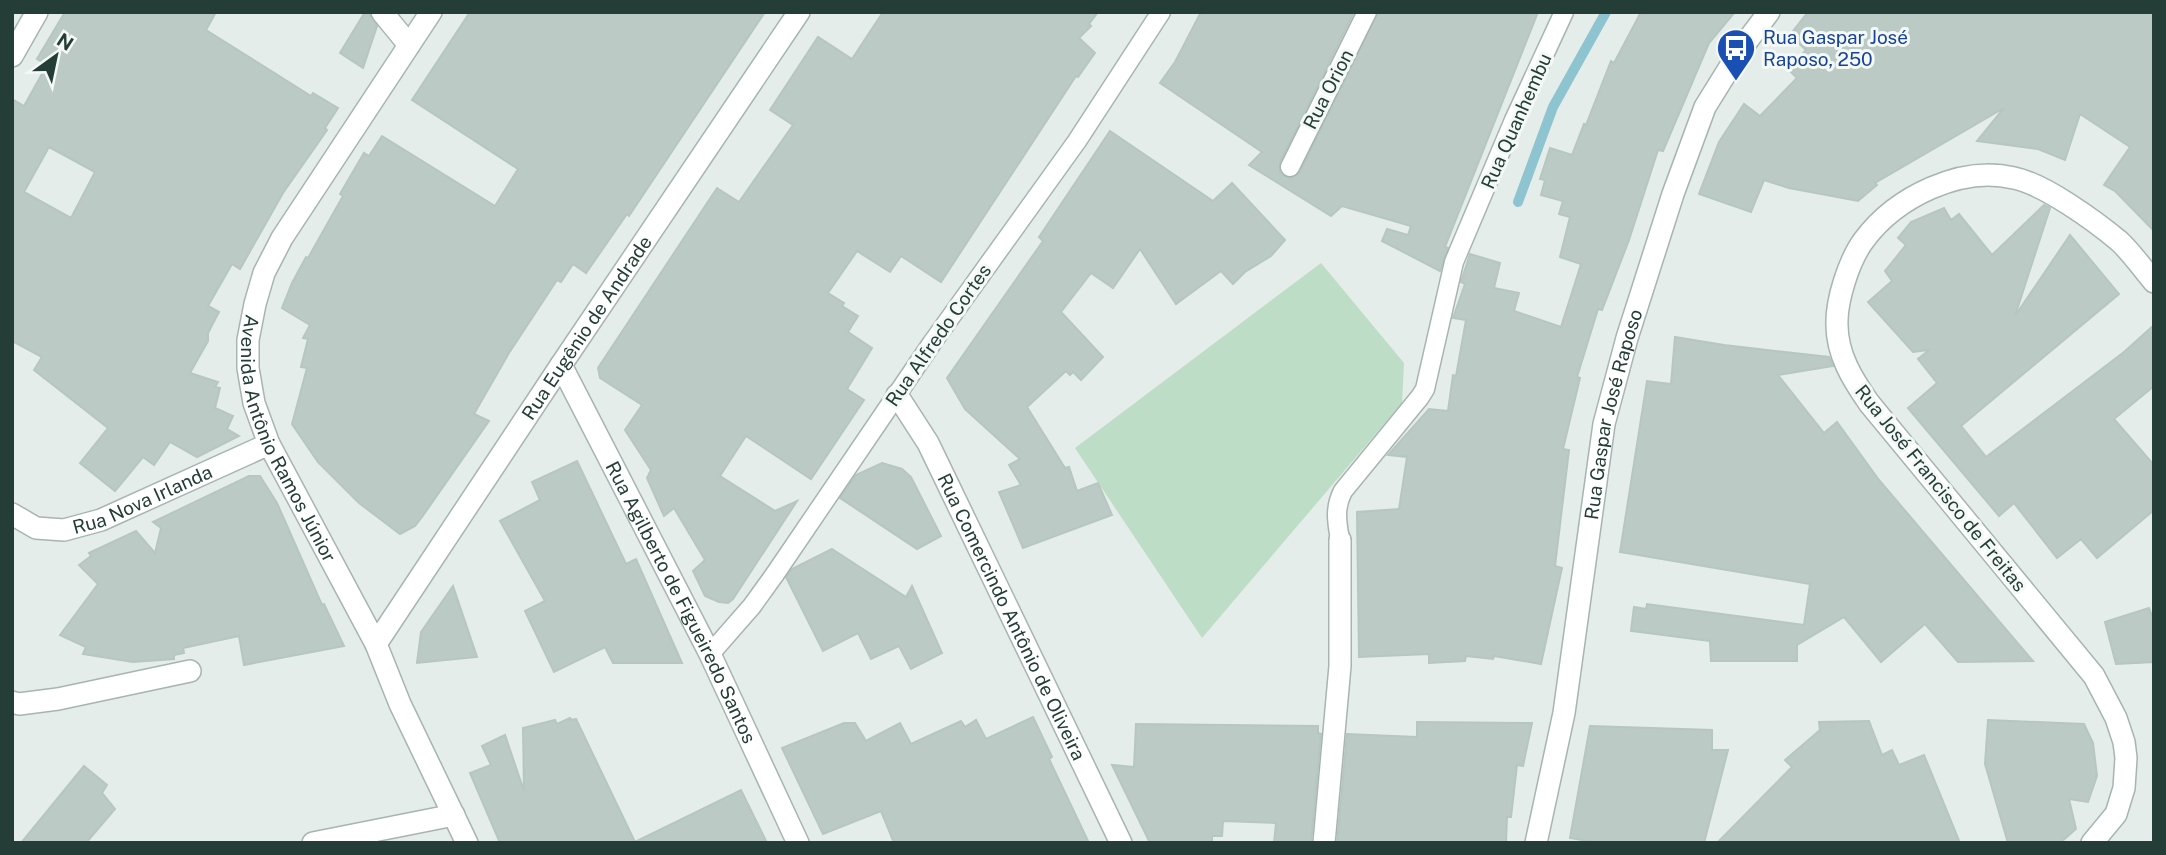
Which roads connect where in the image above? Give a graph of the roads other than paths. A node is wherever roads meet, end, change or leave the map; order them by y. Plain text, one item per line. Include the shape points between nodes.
1 (37, 12) edge
2 (382, 12) edge
3 (431, 12) edge
4 (799, 12) edge
5 (1161, 12) edge
6 (1367, 12) edge
7 (1563, 12) edge
8 (1769, 12) edge
9 (409, 45) junction
10 (12, 56) edge
11 (1290, 167) dead end
12 (2154, 282) edge
13 (561, 365) junction
14 (897, 395) junction
15 (269, 444) junction
16 (12, 514) edge
17 (1340, 540) joint
18 (376, 644) junction
19 (710, 654) junction
20 (190, 671) dead end
21 (12, 702) edge
22 (454, 815) junction
23 (313, 843) edge
24 (467, 843) edge
25 (798, 843) edge
26 (1121, 843) edge
27 (1324, 843) edge
28 (1536, 843) edge
29 (2092, 843) edge

1 - 10 street
2 - 9 street
3 - 9 street, Avenida Antônio Ramos Júnior
4 - 13 street, Rua Eugênio de Andrade
5 - 14 lane, Rua Alfredo Cortes via 1077,141
6 - 11 lane, Rua Orion
7 - 17 lane, Rua Quanhembu via 1449,276 1425,389 1343,491 1336,512
8 - 28 street, Rua Gaspar José Raposo via 1706,107 1627,338 1604,424 1564,713
9 - 15 street, Avenida Antônio Ramos Júnior via 264,272 248,340 248,368 254,403
12 - 29 street, Rua José Francisco de Freitas via 2120,242 2056,196 2017,178 1970,176 1942,184 1891,212 1864,240 1848,266 1836,324 1840,351 1869,403 2094,676 2116,718 2124,742 2124,788 2116,814
13 - 18 street, Rua Eugênio de Andrade
13 - 19 street, Rua Agilberto de Figueiredo Santos
14 - 19 lane, Rua Alfredo Cortes via 752,606
14 - 26 street, Rua Comercindo Antônio de Oliveira via 928,443
15 - 16 street, Rua Nova Irlanda via 101,520 64,530 36,528
15 - 18 street, Avenida Antônio Ramos Júnior
17 - 27 street via 1340,666
18 - 22 street, Avenida Antônio Ramos Júnior
19 - 25 street, Rua Agilberto de Figueiredo Santos
20 - 21 street via 58,699
22 - 23 street
22 - 24 street, Avenida Antônio Ramos Júnior

